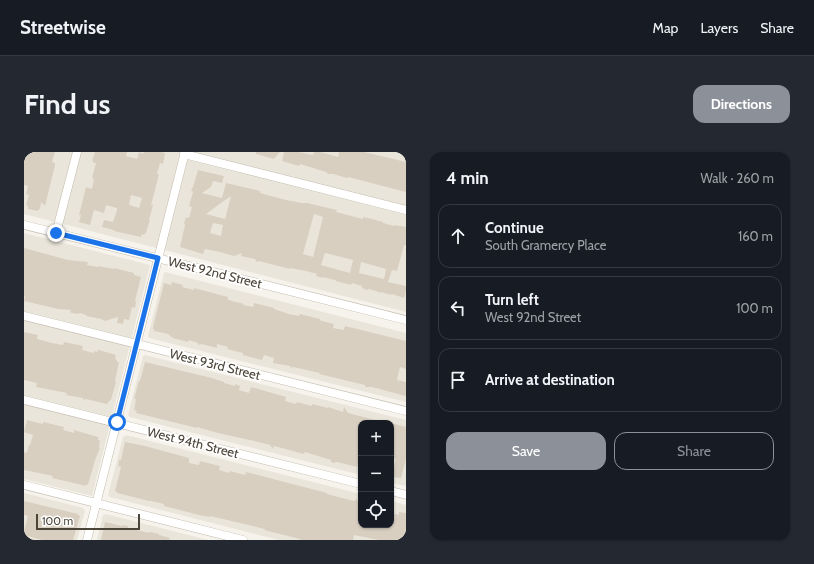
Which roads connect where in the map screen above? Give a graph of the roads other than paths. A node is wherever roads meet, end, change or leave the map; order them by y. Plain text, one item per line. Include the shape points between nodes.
1 (77, 152) edge
2 (184, 153) edge
3 (406, 210) edge
4 (24, 224) edge
5 (56, 233) junction
6 (158, 258) junction
7 (24, 316) edge
8 (406, 320) edge
9 (137, 344) junction
10 (24, 400) edge
11 (406, 411) edge
12 (117, 422) junction
13 (358, 483) edge
14 (24, 485) edge
15 (394, 492) edge
16 (406, 495) edge
17 (97, 503) junction
18 (88, 540) edge
19 (243, 540) edge

1 - 5 street
2 - 3 street
2 - 6 street
4 - 5 street, West 92nd Street
5 - 6 street, West 92nd Street
6 - 8 street, West 92nd Street
6 - 9 street
7 - 9 street, West 93rd Street
9 - 11 street, West 93rd Street
9 - 12 street
10 - 12 street, West 94th Street
12 - 13 street, West 94th Street
12 - 17 street
14 - 17 street
15 - 16 street
17 - 18 street
17 - 19 street

